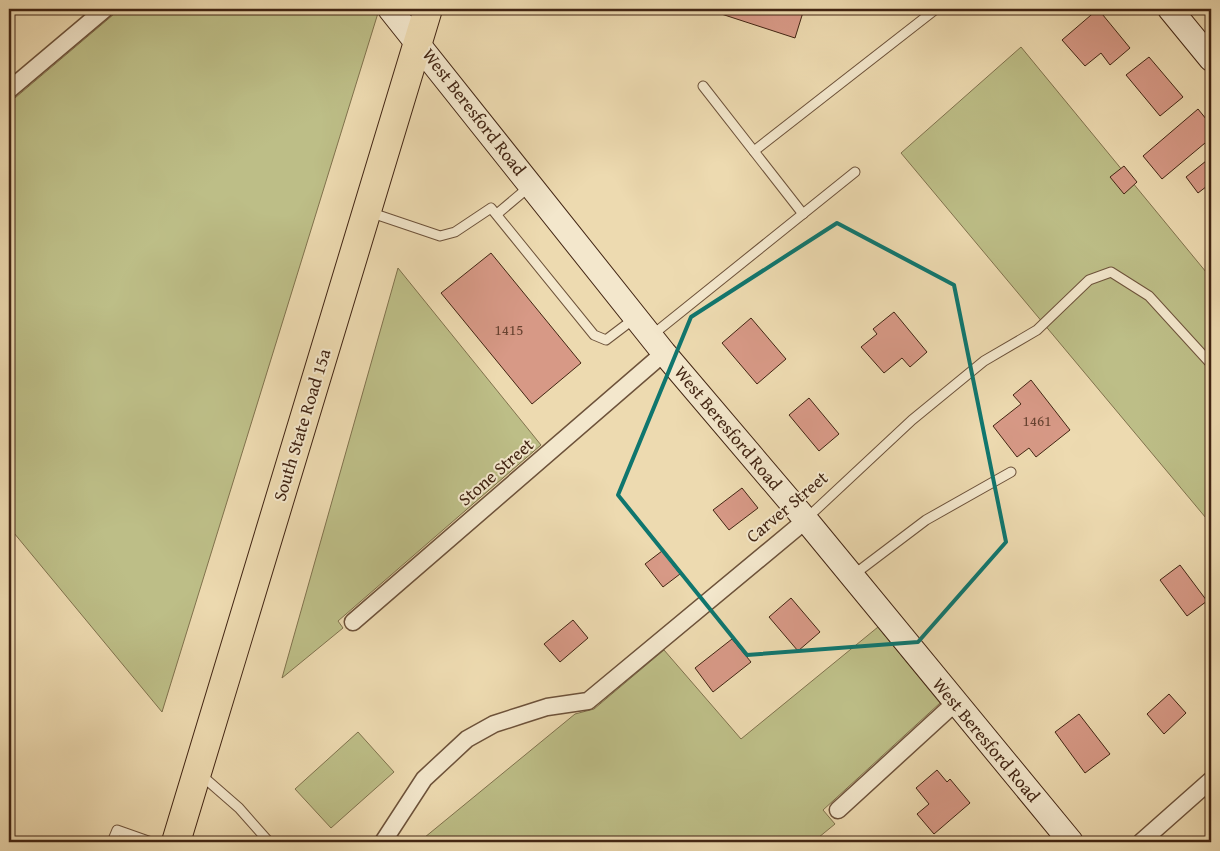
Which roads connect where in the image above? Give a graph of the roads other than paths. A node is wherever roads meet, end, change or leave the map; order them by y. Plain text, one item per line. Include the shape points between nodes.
1 (105, 9) edge
2 (390, 9) edge
3 (428, 9) edge
4 (936, 9) edge
5 (1170, 9) edge
6 (418, 41) junction
7 (1211, 59) edge
8 (704, 86) dead end
9 (9, 90) edge
10 (754, 152) junction
11 (855, 172) dead end
12 (531, 185) junction
13 (366, 211) junction
14 (497, 214) junction
15 (804, 214) junction
16 (636, 317) junction
17 (657, 344) junction
18 (1211, 364) edge
19 (1011, 472) dead end
20 (806, 520) junction
21 (852, 576) junction
22 (353, 622) dead end
23 (956, 703) junction
24 (197, 772) junction
25 (1211, 780) edge
26 (838, 810) dead end
27 (112, 842) edge
28 (151, 842) edge
29 (176, 842) edge
30 (269, 842) edge
31 (383, 842) edge
32 (1071, 842) edge
33 (1141, 842) edge

1 - 9 street
2 - 6 street, West Beresford Road
3 - 6 highway, South State Road 15a
4 - 10 lane
5 - 7 street
6 - 12 street, West Beresford Road
6 - 13 highway, South State Road 15a
8 - 10 lane
10 - 15 lane
11 - 15 lane
12 - 14 lane
12 - 16 street, West Beresford Road
13 - 14 lane via 440,236 455,232 491,208
13 - 24 highway, South State Road 15a
14 - 16 lane via 594,335 606,340
15 - 17 lane
16 - 17 street, West Beresford Road
17 - 20 street, West Beresford Road
17 - 22 street, Stone Street
18 - 20 lane, Carver Street via 1149,296 1111,272 1089,280 1037,330 984,361 912,420
19 - 21 lane via 926,520
20 - 21 street, West Beresford Road
20 - 31 street, Carver Street via 588,701 547,707 494,724 467,739 424,779
21 - 23 street, West Beresford Road
23 - 26 street
23 - 32 street, West Beresford Road
24 - 29 highway, South State Road 15a
24 - 30 lane via 239,808
25 - 33 street
27 - 28 lane via 117,830

